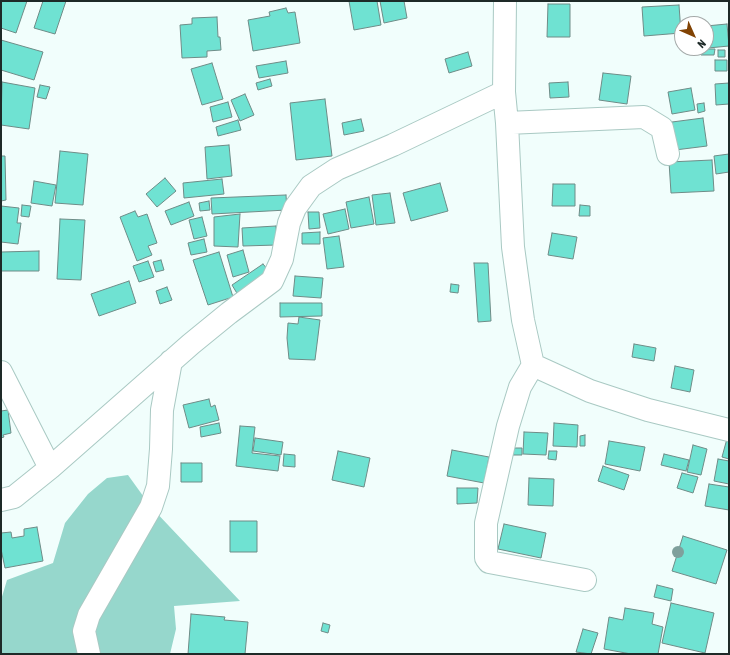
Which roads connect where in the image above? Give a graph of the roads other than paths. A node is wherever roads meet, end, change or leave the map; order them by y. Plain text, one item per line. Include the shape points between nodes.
1 (505, 1) edge
2 (504, 92) junction
3 (508, 123) junction
4 (668, 154) dead end
5 (171, 361) junction
6 (533, 365) junction
7 (1, 372) edge
8 (729, 430) edge
9 (50, 468) junction
10 (1, 500) edge
11 (585, 580) dead end
12 (89, 654) edge

1 - 2 street
2 - 3 street
2 - 5 street via 337,169 311,186 295,208 289,223 282,259 272,281
3 - 4 street via 644,116 662,128
3 - 6 street via 512,247
5 - 9 street
5 - 12 street via 162,410 158,486 151,507 89,615 84,631
6 - 8 street via 590,392 648,410
6 - 11 street via 520,387 508,426 486,523 486,558 489,562
7 - 9 street
9 - 10 street via 14,497

